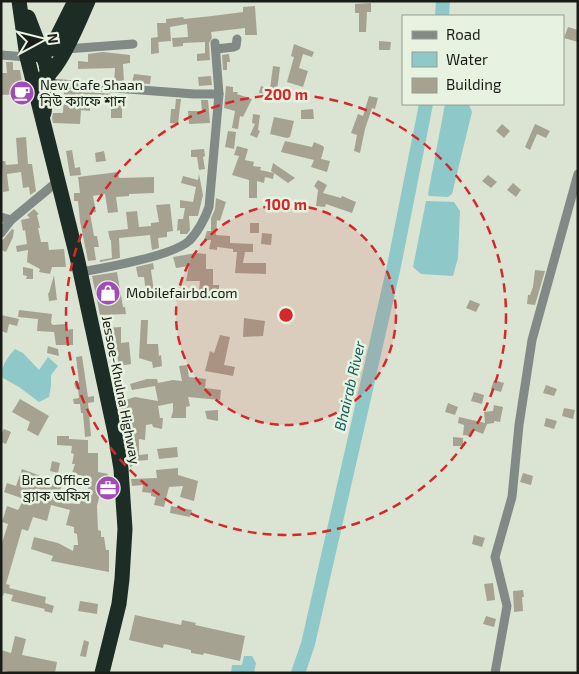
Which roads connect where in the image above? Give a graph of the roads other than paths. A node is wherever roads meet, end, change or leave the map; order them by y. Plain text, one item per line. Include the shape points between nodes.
1 (21, 1) edge
2 (74, 1) edge
3 (88, 1) edge
4 (237, 39) dead end
5 (133, 44) dead end
6 (66, 48) junction
7 (1, 55) edge
8 (34, 55) junction
9 (48, 80) junction
10 (33, 81) junction
11 (219, 94) junction
12 (44, 117) junction
13 (578, 174) edge
14 (58, 181) junction
15 (1, 217) edge
16 (11, 220) junction
17 (1, 233) edge
18 (81, 272) junction
19 (102, 673) edge
20 (495, 673) edge

1 - 8 highway
2 - 8 highway via 51,49
3 - 6 highway
4 - 11 street via 234,48 216,46
5 - 6 street
6 - 9 highway
7 - 8 street
8 - 9 highway
8 - 10 highway
9 - 10 highway
9 - 11 street
9 - 12 highway
10 - 12 highway
11 - 18 street via 209,208 190,240 173,250
12 - 14 highway, Jessoe-Khulna Highway
13 - 20 street via 532,340 512,497 495,557 507,606
14 - 16 street
14 - 18 highway, Jessoe-Khulna Highway
15 - 16 street
16 - 17 street
18 - 19 highway, Jessoe-Khulna Highway via 115,433 125,529 119,604

